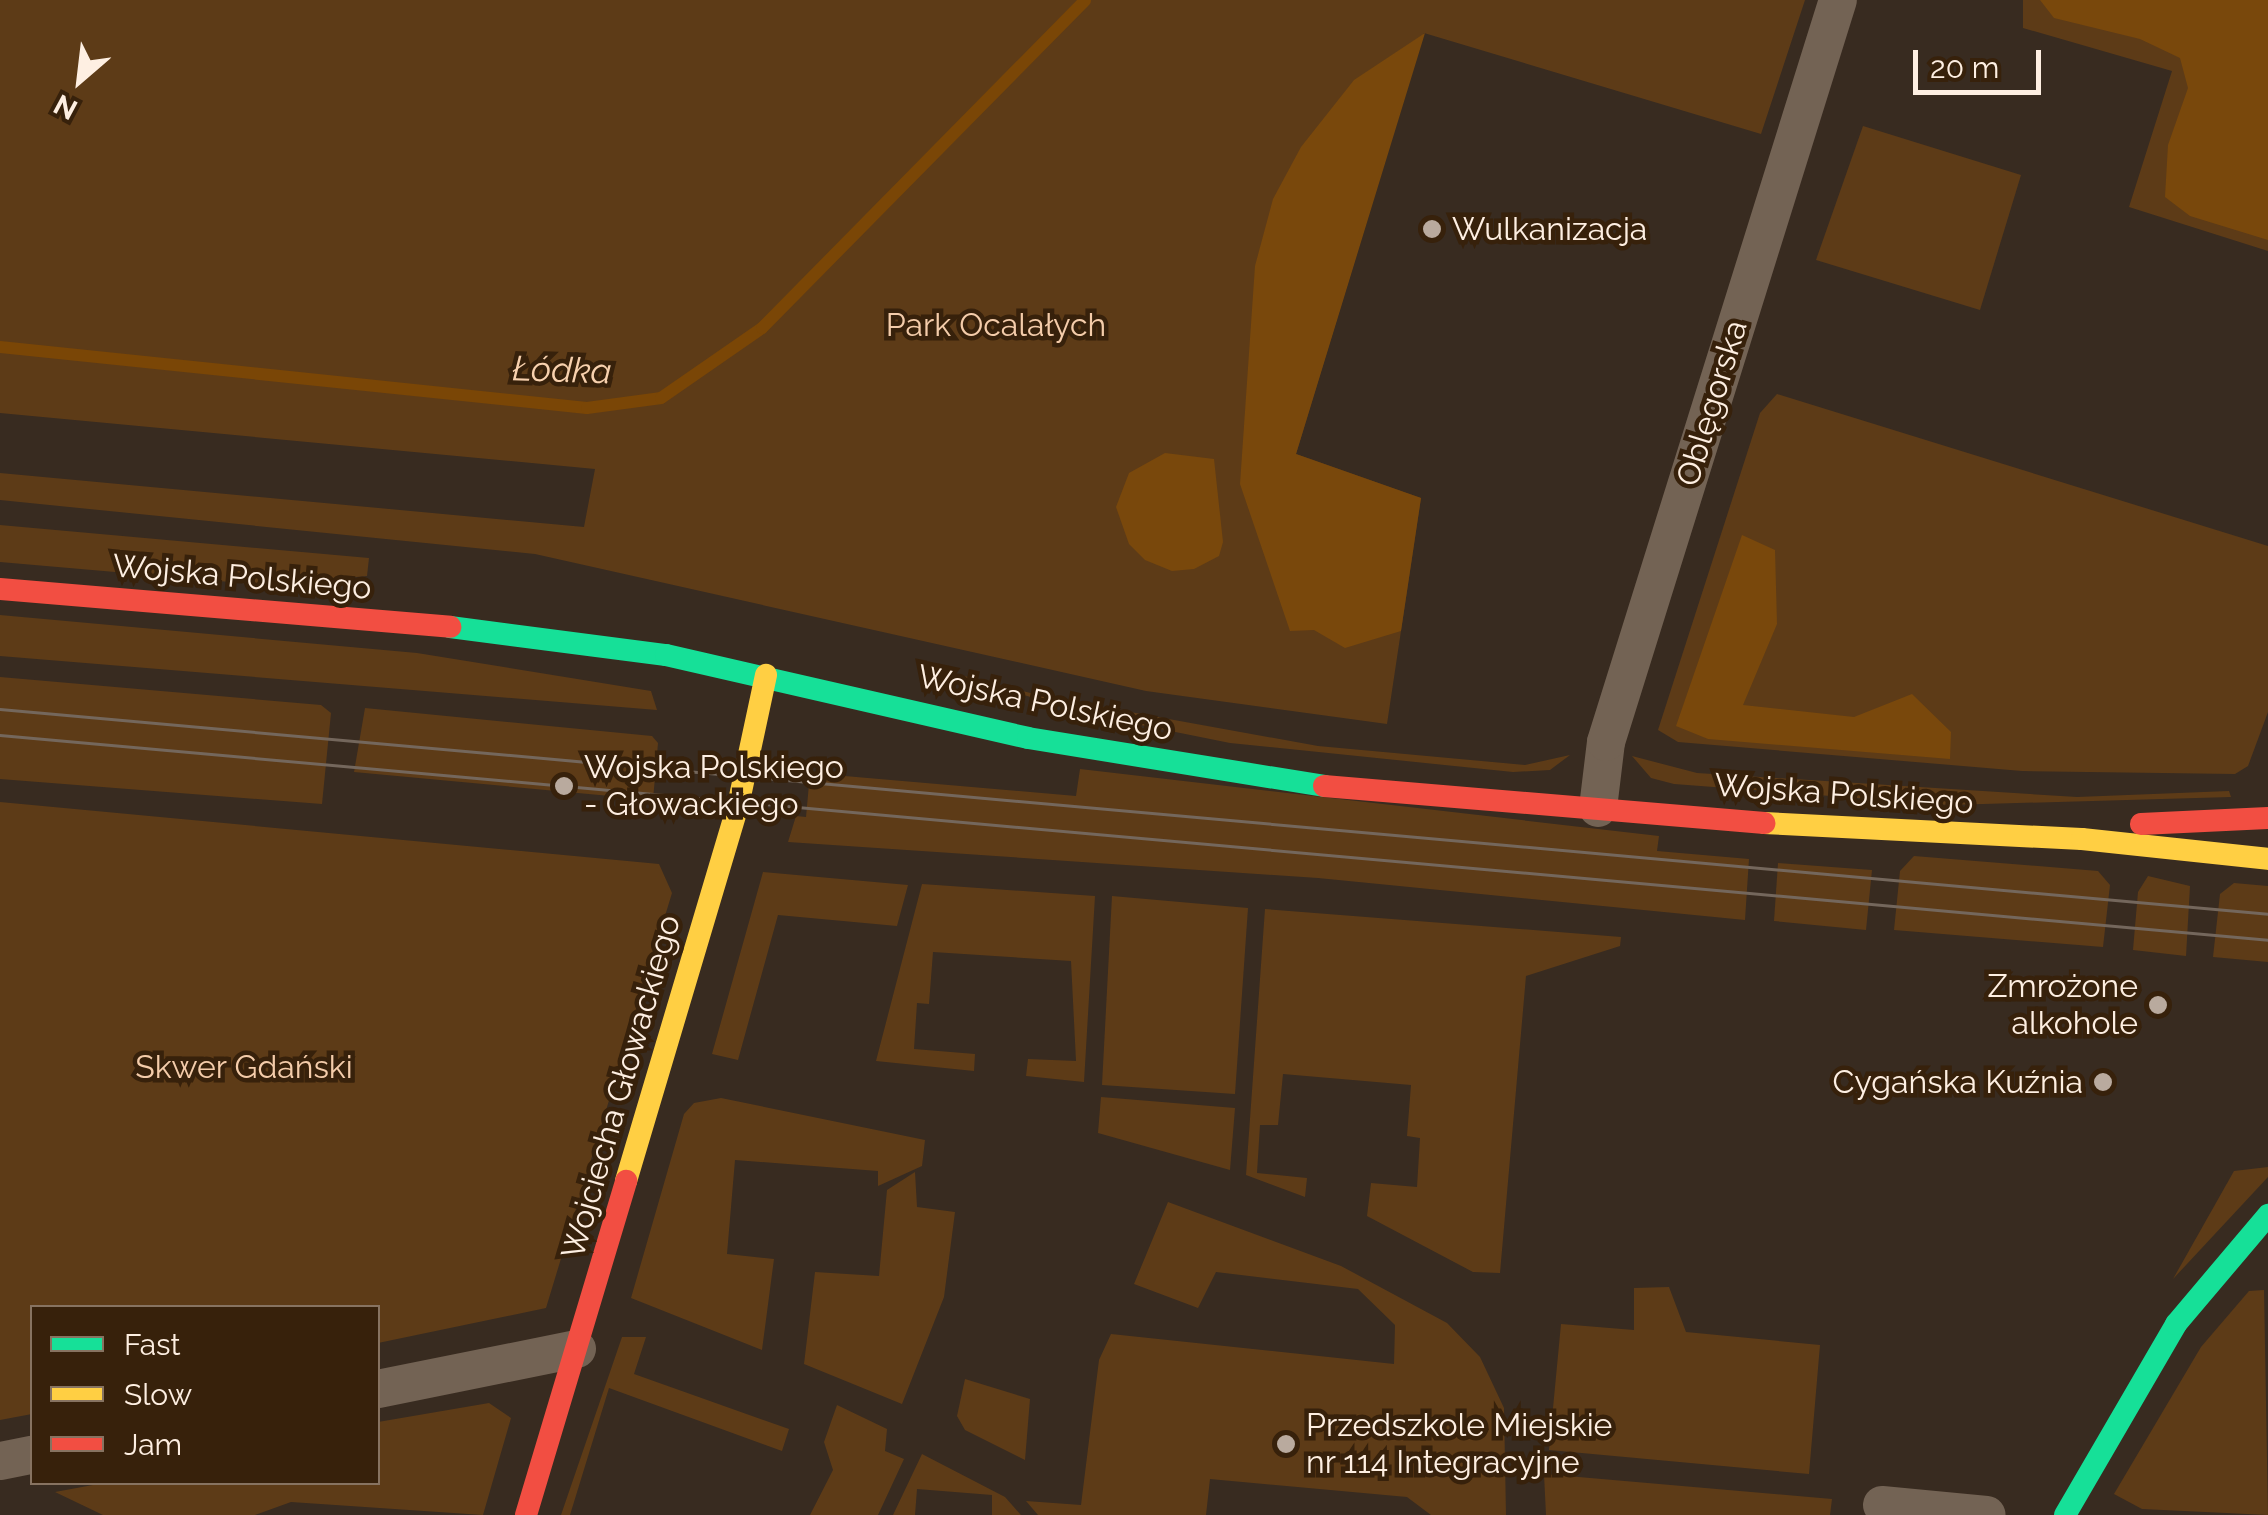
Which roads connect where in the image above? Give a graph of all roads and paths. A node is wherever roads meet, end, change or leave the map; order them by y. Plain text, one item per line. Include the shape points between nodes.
1 (1838, 0) edge
2 (0, 590) edge
3 (766, 675) junction
4 (1598, 808) junction
5 (2268, 818) edge
6 (2082, 838) junction
7 (2268, 859) edge
8 (2268, 1215) edge
9 (577, 1349) junction
10 (380, 1389) edge
11 (30, 1455) edge
12 (0, 1461) edge
13 (1882, 1505) dead end
14 (526, 1515) edge
15 (1987, 1515) edge
16 (2065, 1515) edge

1 - 4 street, Oblęgorska via 1606,742
2 - 3 main road, Wojska Polskiego via 474,629
3 - 4 main road, Wojska Polskiego via 1164,763 1330,787
3 - 9 main road, Wojciecha Głowackiego via 739,801
4 - 6 main road, Wojska Polskiego via 1896,834
5 - 6 main road, Wojska Polskiego via 2154,820
6 - 7 main road, Wojska Polskiego
8 - 16 main road via 2176,1324
9 - 10 street
9 - 14 main road, Wojciecha Głowackiego
11 - 12 street
13 - 15 street

